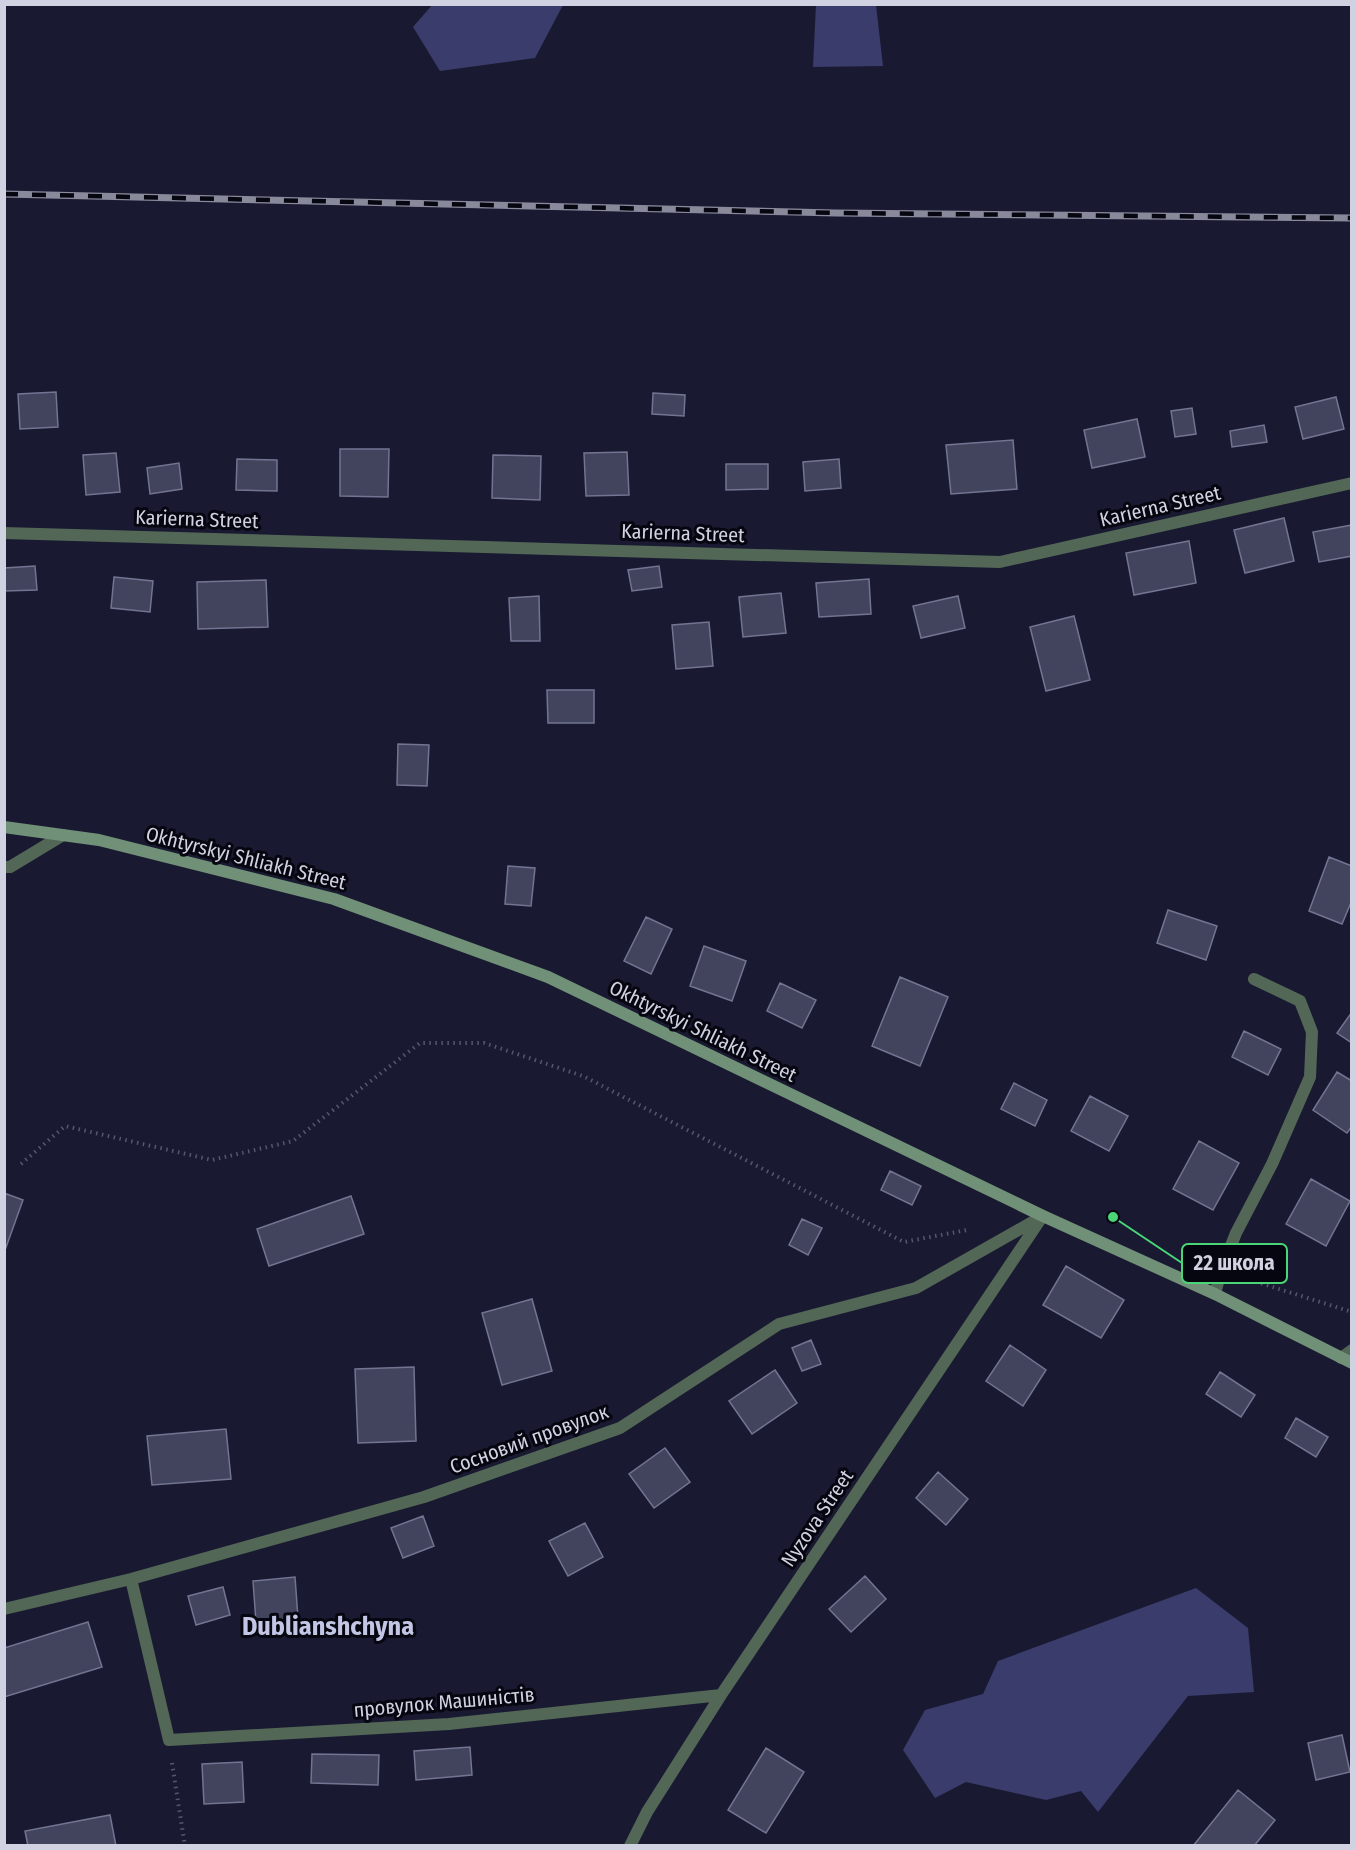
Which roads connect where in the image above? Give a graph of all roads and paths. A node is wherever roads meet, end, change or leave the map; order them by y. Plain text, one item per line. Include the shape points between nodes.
1 (1352, 483) edge
2 (4, 533) edge
3 (4, 827) edge
4 (63, 835) junction
5 (4, 867) edge
6 (1254, 979) dead end
7 (21, 1164) dead end
8 (1043, 1216) junction
9 (973, 1229) dead end
10 (1215, 1294) junction
11 (1348, 1357) edge
12 (131, 1579) junction
13 (4, 1609) edge
14 (721, 1695) junction
15 (169, 1740) junction
16 (185, 1845) edge
17 (630, 1845) edge

1 - 2 street, Karierna Street via 1000,562
3 - 4 main road, Okhtyrskyi Shliakh Street
4 - 5 street
4 - 8 main road, Okhtyrskyi Shliakh Street via 99,840 334,899 548,977
6 - 10 street via 1300,1001 1312,1032 1310,1077 1236,1233
7 - 9 path via 65,1126 212,1160 293,1141 420,1043 484,1043 583,1076 904,1242
8 - 10 main road, Okhtyrskyi Shliakh Street
8 - 12 street, Сосновий провулок via 916,1288 779,1324 620,1428 424,1497
8 - 14 street, Nyzova Street
10 - 11 main road, Okhtyrskyi Shliakh Street
12 - 13 street, Сосновий провулок
12 - 15 street
14 - 15 street, провулок Машиністів via 450,1724
14 - 17 street, Nyzova Street
15 - 16 path

